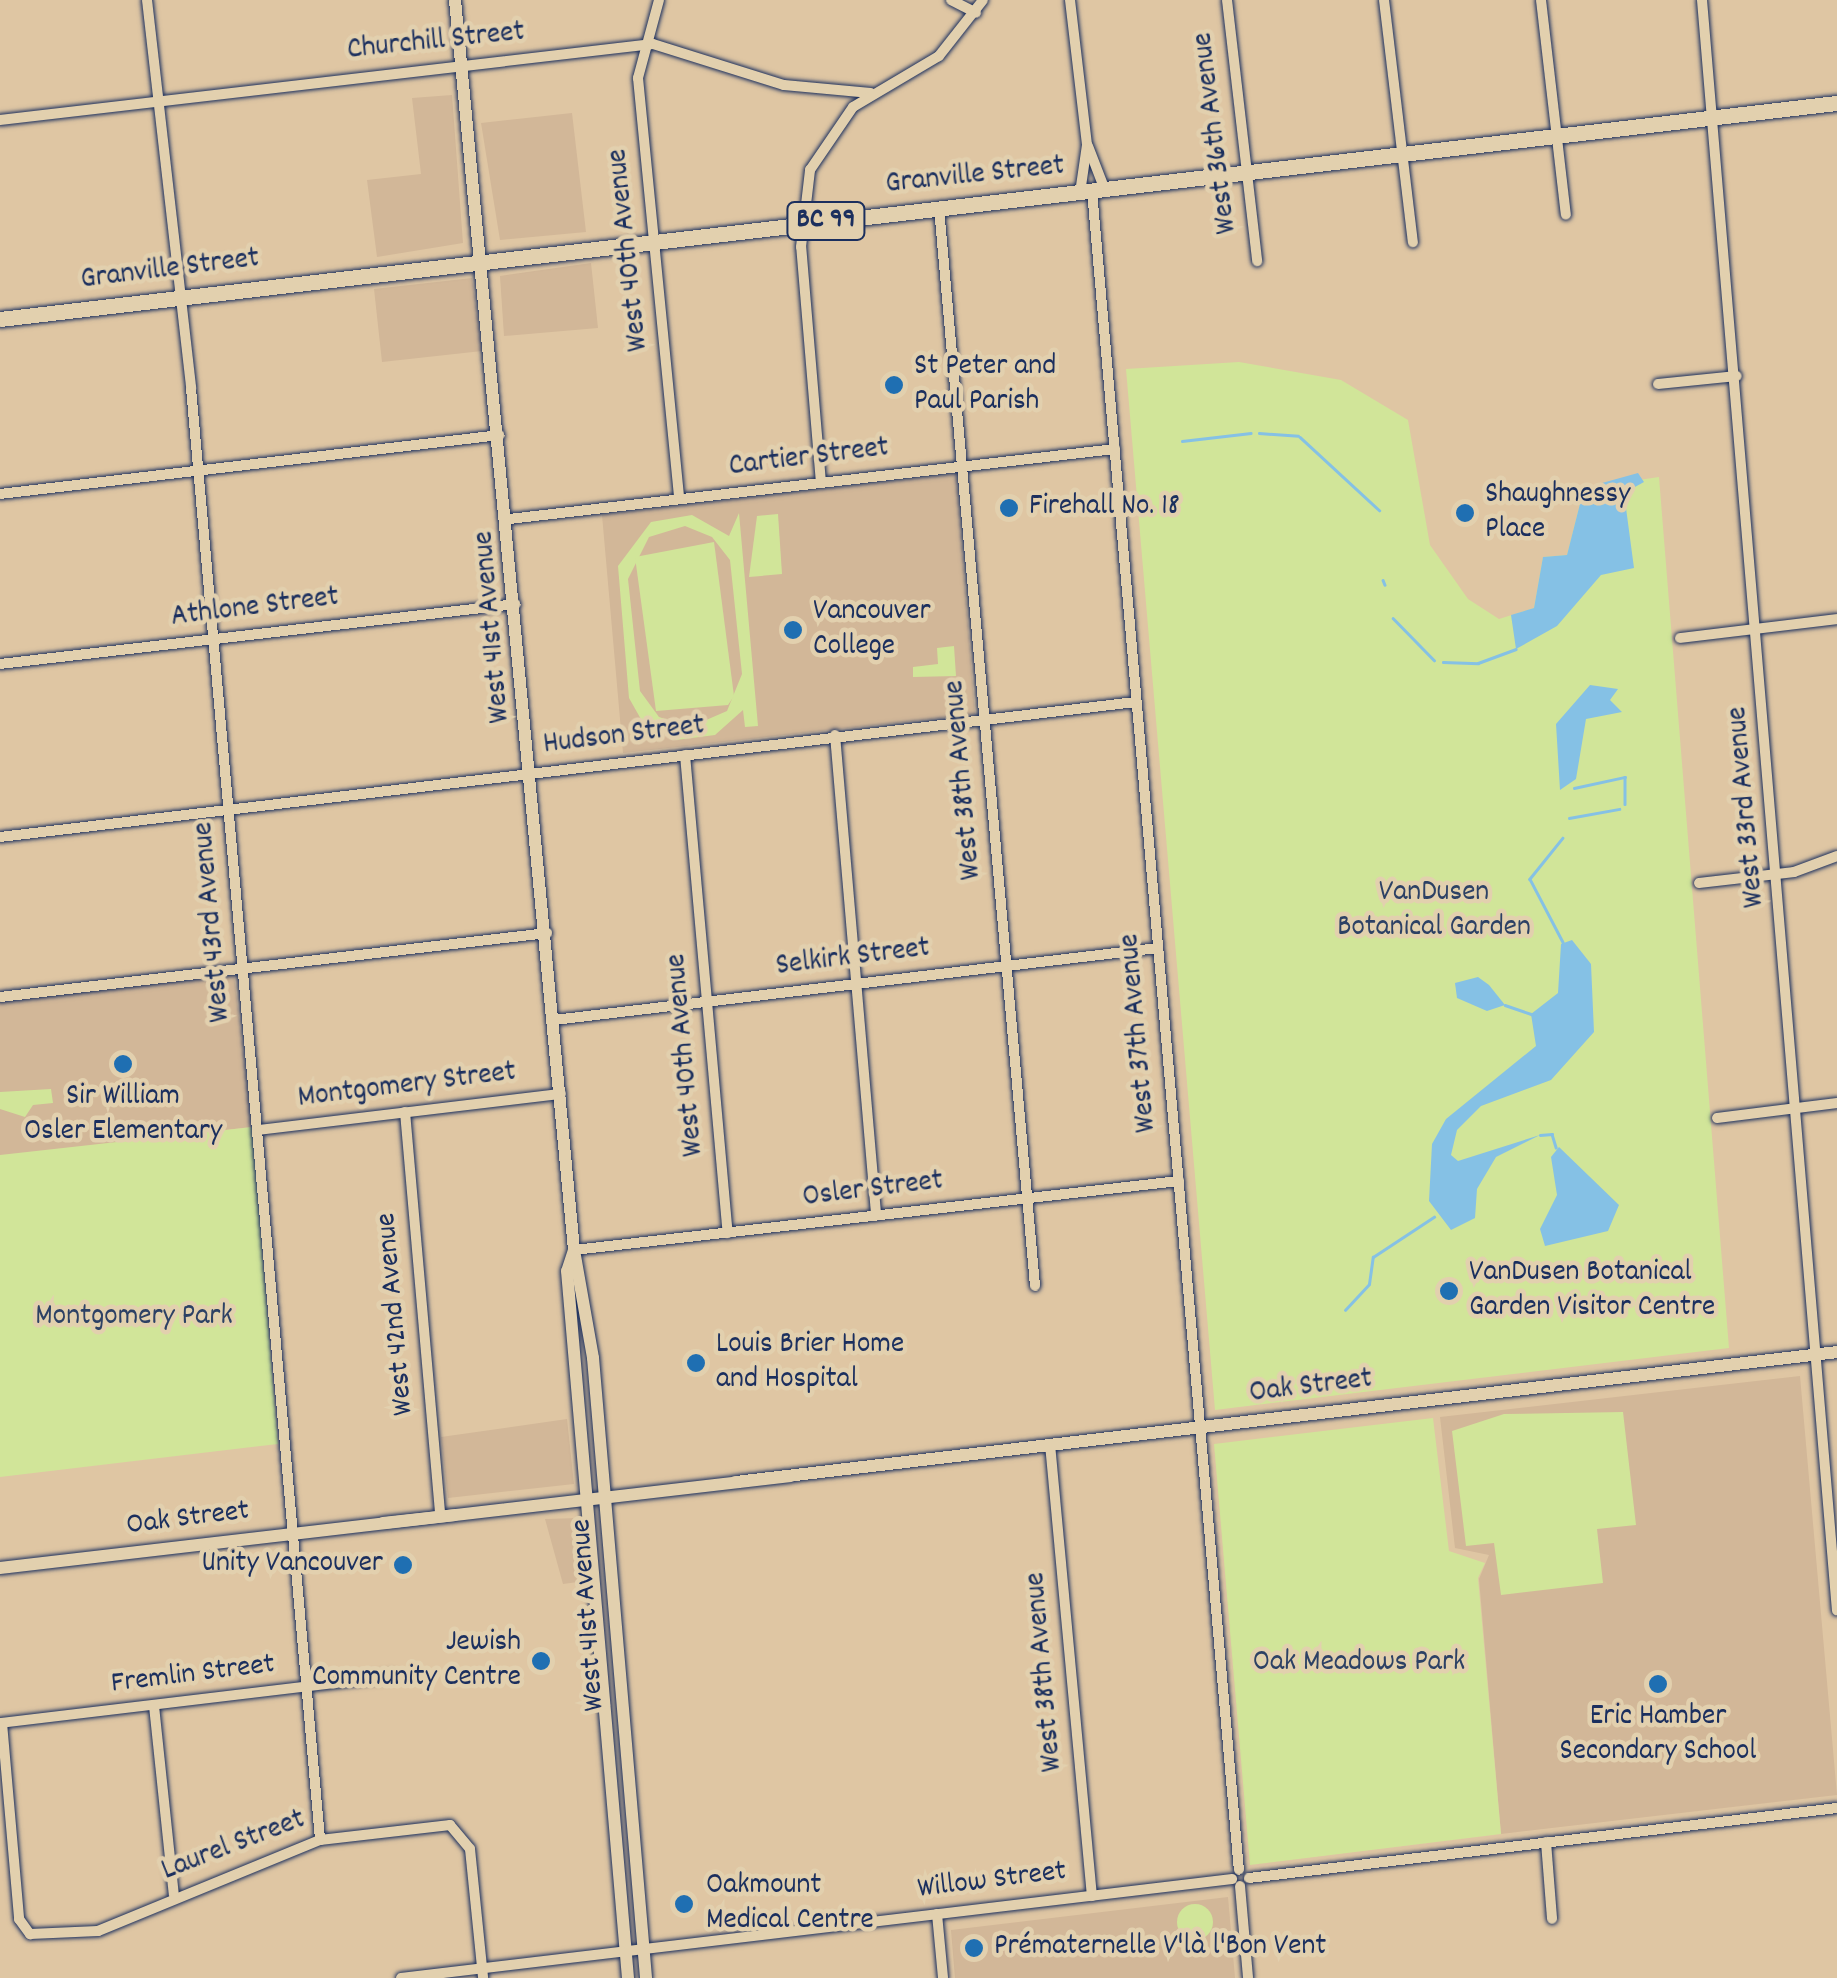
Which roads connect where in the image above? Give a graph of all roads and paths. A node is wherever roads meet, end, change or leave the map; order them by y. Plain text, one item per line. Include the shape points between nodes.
1 (147, 0) edge
2 (455, 0) edge
3 (658, 0) edge
4 (951, 0) edge
5 (983, 0) edge
6 (1070, 0) edge
7 (1227, 0) edge
8 (1384, 0) edge
9 (1541, 0) edge
10 (1702, 0) edge
11 (976, 12) junction
12 (642, 45) junction
13 (462, 66) junction
14 (871, 93) junction
15 (159, 101) junction
16 (1837, 104) edge
17 (1715, 118) junction
18 (0, 120) edge
19 (1557, 136) junction
20 (1087, 146) junction
21 (1402, 155) junction
22 (1247, 173) junction
23 (1092, 191) junction
24 (940, 208) junction
25 (1566, 215) dead end
26 (803, 224) junction
27 (655, 240) junction
28 (1413, 242) dead end
29 (484, 260) junction
30 (1257, 261) dead end
31 (182, 298) junction
32 (0, 319) edge
33 (1737, 376) junction
34 (1658, 384) dead end
35 (501, 435) junction
36 (1115, 450) junction
37 (962, 467) junction
38 (198, 470) junction
39 (822, 483) junction
40 (0, 494) edge
41 (679, 499) junction
42 (509, 518) junction
43 (516, 604) junction
44 (1837, 619) edge
45 (1758, 630) junction
46 (1680, 638) dead end
47 (214, 639) junction
48 (0, 664) edge
49 (1136, 702) junction
50 (985, 719) junction
51 (835, 736) junction
52 (686, 754) junction
53 (532, 774) junction
54 (230, 809) junction
55 (0, 836) edge
56 (1837, 856) edge
57 (1778, 874) junction
58 (1699, 882) dead end
59 (546, 934) junction
60 (1158, 948) junction
61 (1007, 966) junction
62 (244, 969) junction
63 (856, 984) junction
64 (0, 997) edge
65 (707, 1000) junction
66 (554, 1020) junction
67 (561, 1094) junction
68 (1837, 1104) edge
69 (1798, 1108) junction
70 (405, 1112) junction
71 (1717, 1118) dead end
72 (258, 1130) junction
73 (1179, 1180) junction
74 (1028, 1198) junction
75 (876, 1216) junction
76 (728, 1232) junction
77 (574, 1250) junction
78 (1036, 1286) dead end
79 (1837, 1352) edge
80 (1818, 1354) junction
81 (1201, 1426) junction
82 (1050, 1444) junction
83 (606, 1498) junction
84 (586, 1500) junction
85 (440, 1511) junction
86 (456, 1515) junction
87 (383, 1523) junction
88 (292, 1533) junction
89 (0, 1568) edge
90 (1837, 1610) edge
91 (622, 1630) junction
92 (598, 1632) junction
93 (392, 1676) dead end
94 (307, 1688) junction
95 (154, 1706) junction
96 (1, 1723) edge
97 (1837, 1808) edge
98 (637, 1815) junction
99 (614, 1817) junction
100 (320, 1840) junction
101 (1546, 1842) junction
102 (1240, 1878) junction
103 (174, 1895) junction
104 (1092, 1896) junction
105 (938, 1914) junction
106 (1552, 1919) dead end
107 (643, 1948) junction
108 (626, 1950) junction
109 (482, 1973) edge
110 (401, 1978) edge
111 (628, 1978) edge
112 (646, 1978) edge
113 (943, 1978) edge
114 (1248, 1978) edge

1 - 15 street, West 43rd Avenue
2 - 13 main road, West 41st Avenue
3 - 12 street, West 40th Avenue
4 - 11 street
5 - 11 street
6 - 20 street, West 37th Avenue
7 - 22 street, West 36th Avenue
8 - 21 street
9 - 19 street
10 - 17 street, West 33rd Avenue
11 - 14 street via 938,56
12 - 13 street, Churchill Street
12 - 14 street, Churchill Street via 700,52 784,84
12 - 27 street, West 40th Avenue
13 - 15 street, Churchill Street
13 - 29 main road, West 41st Avenue
14 - 26 street via 820,150
15 - 18 street, Churchill Street
15 - 31 street, West 43rd Avenue
16 - 17 highway, Granville Street / BC 99
17 - 19 highway, Granville Street / BC 99
17 - 33 street, West 33rd Avenue
19 - 21 highway, Granville Street / BC 99
19 - 25 street
20 - 23 street, West 37th Avenue
20 - 23 street, West 37th Avenue
21 - 22 highway, Granville Street / BC 99
21 - 28 street
22 - 23 highway, Granville Street / BC 99
22 - 30 street, West 36th Avenue
23 - 24 highway, Granville Street / BC 99
23 - 36 street, West 37th Avenue
24 - 26 highway, Granville Street / BC 99
24 - 37 street, West 38th Avenue
26 - 27 highway, Granville Street / BC 99
26 - 39 street
27 - 29 highway, Granville Street / BC 99
27 - 41 street, West 40th Avenue
29 - 31 highway, Granville Street / BC 99
29 - 35 main road, West 41st Avenue
31 - 32 highway, Granville Street / BC 99
31 - 38 street, West 43rd Avenue
33 - 34 street
33 - 45 street, West 33rd Avenue
35 - 38 street
35 - 42 main road, West 41st Avenue
36 - 37 street, Cartier Street
36 - 49 street, West 37th Avenue
37 - 39 street, Cartier Street
37 - 50 street, West 38th Avenue
38 - 40 street
38 - 47 street, West 43rd Avenue
39 - 41 street, Cartier Street
41 - 42 street, Cartier Street
42 - 43 main road, West 41st Avenue
43 - 47 street, Athlone Street
43 - 53 main road, West 41st Avenue
44 - 45 street
45 - 46 street
45 - 57 street, West 33rd Avenue
47 - 48 street, Athlone Street
47 - 54 street, West 43rd Avenue
49 - 50 street, Hudson Street
49 - 60 street, West 37th Avenue
50 - 51 street, Hudson Street
50 - 61 street, West 38th Avenue
51 - 52 street, Hudson Street
51 - 63 street
52 - 53 street, Hudson Street
52 - 65 street, West 40th Avenue
53 - 54 street, Hudson Street
53 - 59 main road, West 41st Avenue
54 - 55 street, Hudson Street
54 - 62 street, West 43rd Avenue
56 - 57 street
57 - 58 street
57 - 69 street, West 33rd Avenue
59 - 62 street
59 - 66 main road, West 41st Avenue
60 - 61 street, Selkirk Street
60 - 73 street, West 37th Avenue
61 - 63 street, Selkirk Street
61 - 74 street, West 38th Avenue
62 - 64 street
62 - 72 street, West 43rd Avenue
63 - 65 street, Selkirk Street
63 - 75 street
65 - 66 street, Selkirk Street
65 - 76 street, West 40th Avenue
66 - 67 main road, West 41st Avenue
67 - 70 street, Montgomery Street
67 - 77 main road, West 41st Avenue
68 - 69 street
69 - 71 street
69 - 80 street, West 33rd Avenue
70 - 72 street, Montgomery Street
70 - 85 street, West 42nd Avenue
72 - 88 street, West 43rd Avenue
73 - 74 street, Osler Street
73 - 81 street, West 37th Avenue
74 - 75 street, Osler Street
74 - 78 street, West 38th Avenue
75 - 76 street, Osler Street
76 - 77 street, Osler Street
77 - 83 main road, West 41st Avenue via 584,1270
77 - 84 main road, West 41st Avenue via 567,1271
79 - 80 main road, Oak Street
80 - 81 main road, Oak Street
80 - 90 street, West 33rd Avenue
81 - 82 main road, Oak Street
81 - 102 street, West 37th Avenue
82 - 83 main road, Oak Street
82 - 104 street, West 38th Avenue
83 - 84 main road, Oak Street
83 - 91 main road, West 41st Avenue
84 - 86 main road, Oak Street
84 - 92 main road, West 41st Avenue
85 - 86 main road, Oak Street
85 - 87 main road, Oak Street
86 - 87 main road, Oak Street
87 - 88 main road, Oak Street
88 - 89 main road, Oak Street
88 - 94 street, West 43rd Avenue
91 - 92 main road
91 - 98 main road, West 41st Avenue
92 - 99 main road, West 41st Avenue
93 - 94 street, Fremlin Street
94 - 95 street, Fremlin Street
94 - 100 street, West 43rd Avenue
95 - 96 street, Fremlin Street
95 - 103 street
96 - 103 street, Laurel Street via 20,1918 30,1934 90,1933
97 - 101 street, Willow Street
98 - 99 main road
98 - 107 main road, West 41st Avenue
99 - 108 main road, West 41st Avenue
100 - 103 street, Laurel Street
100 - 109 street, Laurel Street via 444,1824 462,1831
101 - 102 street, Willow Street
101 - 106 street
102 - 104 street, Willow Street
102 - 114 street, West 37th Avenue
104 - 105 street, Willow Street
105 - 107 street, Willow Street
105 - 113 street
107 - 108 street, Willow Street
107 - 112 main road, West 41st Avenue
108 - 109 street, Willow Street
108 - 111 main road, West 41st Avenue
109 - 110 street, Willow Street

